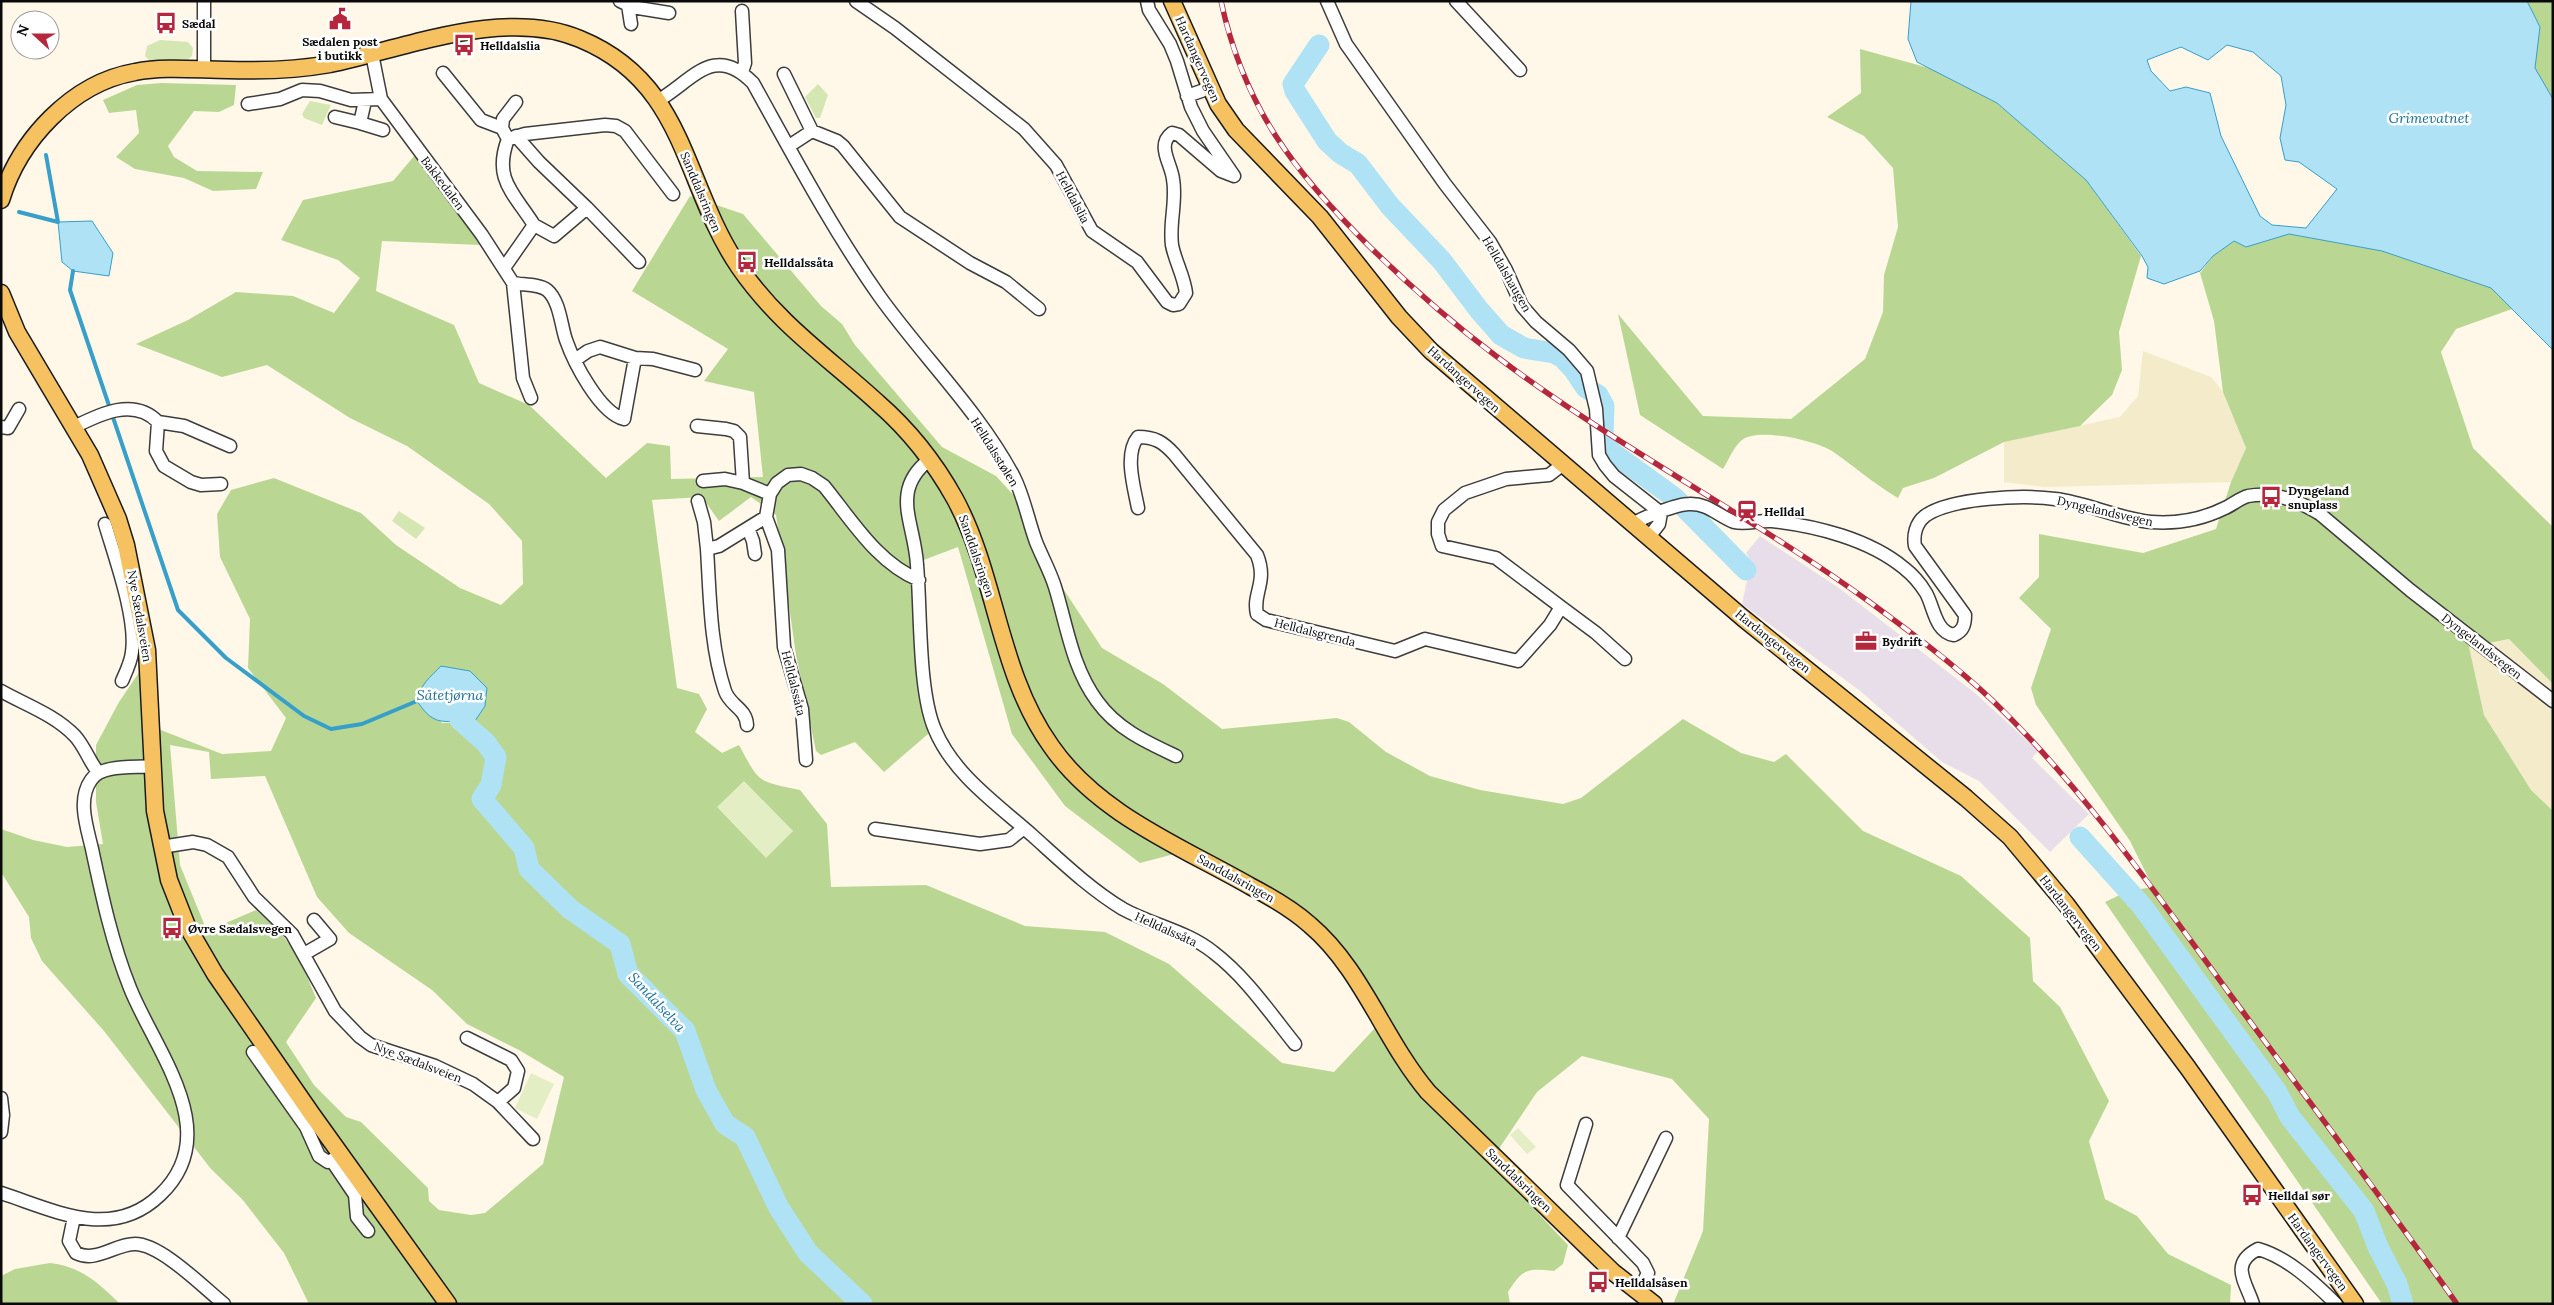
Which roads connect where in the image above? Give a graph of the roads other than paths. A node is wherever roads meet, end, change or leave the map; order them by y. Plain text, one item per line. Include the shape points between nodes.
1 (204, 1) edge
2 (856, 1) edge
3 (1147, 1) edge
4 (1172, 1) edge
5 (1327, 1) edge
6 (1456, 1) edge
7 (624, 3) edge
8 (742, 11) dead end
9 (669, 13) dead end
10 (631, 24) dead end
11 (372, 54) junction
12 (204, 70) junction
13 (1520, 70) dead end
14 (742, 72) junction
15 (443, 73) dead end
16 (784, 74) dead end
17 (1210, 88) junction
18 (1187, 96) junction
19 (381, 99) junction
20 (659, 100) junction
21 (365, 101) junction
22 (516, 102) dead end
23 (248, 104) dead end
24 (336, 117) dead end
25 (360, 123) junction
26 (502, 128) junction
27 (382, 130) dead end
28 (812, 131) junction
29 (512, 138) junction
30 (789, 146) junction
31 (5, 175) edge
32 (673, 194) dead end
33 (1, 200) edge
34 (587, 208) junction
35 (534, 225) junction
36 (640, 262) dead end
37 (504, 268) junction
38 (513, 284) junction
39 (3, 302) edge
40 (1039, 309) dead end
41 (635, 358) junction
42 (575, 360) junction
43 (696, 370) dead end
44 (531, 398) dead end
45 (19, 409) dead end
46 (158, 422) junction
47 (697, 426) dead end
48 (1, 427) edge
49 (74, 427) junction
50 (230, 446) dead end
51 (930, 459) junction
52 (1562, 465) junction
53 (703, 481) dead end
54 (743, 483) junction
55 (221, 484) dead end
56 (770, 494) junction
57 (698, 502) dead end
58 (1138, 508) dead end
59 (1666, 511) junction
60 (766, 517) junction
61 (105, 524) dead end
62 (1633, 524) junction
63 (748, 528) junction
64 (1648, 538) junction
65 (708, 549) junction
66 (755, 554) dead end
67 (918, 580) junction
68 (1561, 607) junction
69 (1625, 659) dead end
70 (122, 681) dead end
71 (1, 691) edge
72 (2553, 701) edge
73 (748, 725) dead end
74 (1176, 756) dead end
75 (806, 760) dead end
76 (152, 766) junction
77 (98, 772) junction
78 (1024, 828) junction
79 (875, 830) dead end
80 (161, 846) junction
81 (314, 920) dead end
82 (304, 954) junction
83 (466, 1038) dead end
84 (1295, 1044) dead end
85 (253, 1052) dead end
86 (1, 1098) edge
87 (498, 1102) junction
88 (1586, 1124) dead end
89 (1, 1132) edge
90 (1666, 1138) dead end
91 (533, 1140) dead end
92 (336, 1158) junction
93 (1, 1193) edge
94 (74, 1217) junction
95 (368, 1232) dead end
96 (1618, 1238) junction
97 (1638, 1293) junction
98 (224, 1304) edge
99 (448, 1304) edge
100 (1654, 1304) edge
101 (2253, 1304) edge
102 (2336, 1304) edge
103 (2355, 1304) edge

1 - 12 street
2 - 18 street, Helldalslia via 1024,129 1056,165 1092,231 1137,262 1167,302 1173,305 1179,304 1186,293 1172,246 1175,192 1164,146 1166,138 1172,133 1179,135 1221,171 1234,176 1203,131
3 - 18 street, Helldalslia via 1184,77
4 - 17 main road, Hardangervegen
5 - 59 street, Helldalshaugen via 1346,44 1490,242 1522,306 1587,371 1595,400 1599,455 1604,465 1614,476
6 - 13 street
7 - 9 street
7 - 10 street
8 - 14 street via 745,63
11 - 12 main road, Sanddalsringen via 284,70
11 - 19 street, Bakkedalen
11 - 20 main road, Sanddalsringen via 485,29 540,28 572,35 605,51 636,75
12 - 31 main road via 134,72 83,94 52,117
14 - 20 street via 714,65 696,71
14 - 30 street, Helldalsstølen via 753,83
15 - 26 street via 481,120
16 - 28 street
17 - 18 street
17 - 52 main road, Hardangervegen via 1236,130 1320,217 1399,317 1431,351
19 - 21 street
19 - 37 street, Bakkedalen
20 - 51 main road, Sanddalsringen via 681,142 712,220 745,275 792,330 879,403
21 - 23 street via 302,90 280,99
21 - 25 street
22 - 26 street via 504,119
24 - 25 street
25 - 27 street
26 - 29 street
28 - 30 street
28 - 40 street via 837,140 900,217 970,263 1006,282
29 - 32 street via 616,126 625,132
29 - 34 street
29 - 35 street via 501,157 502,176
30 - 74 street, Helldalsstølen via 879,295 980,424 1013,476 1055,589 1072,652 1086,684 1107,713 1128,732
31 - 33 main road
34 - 35 street via 554,236
34 - 36 street
35 - 37 street
37 - 38 street, Bakkedalen
38 - 42 street via 547,290 554,300 566,342
38 - 44 street, Bakkedalen via 523,378
39 - 49 main road, Nye Sædalsveien via 17,332
41 - 42 street via 600,347 588,350
41 - 42 street via 624,419 616,417 596,395
41 - 43 street via 654,359
45 - 48 street via 8,428
46 - 49 street via 142,410 111,412
46 - 50 street via 184,426
46 - 55 street via 156,451 164,466 191,482
47 - 54 street via 726,428 740,437
49 - 76 main road, Nye Sædalsveien via 118,518 133,573 147,650
51 - 67 street, Helldalssåta via 915,471 907,492
51 - 97 main road, Sanddalsringen via 956,500 973,538 1020,692 1062,762 1092,792 1122,814 1284,905 1310,925 1344,962 1406,1065 1428,1092
52 - 62 main road, Hardangervegen
52 - 68 street via 1550,475 1506,479 1465,493 1444,510 1438,522 1442,546 1496,558
53 - 54 street via 725,479
54 - 56 street
56 - 60 street, Helldalssåta
56 - 67 street via 788,475 801,474 812,478 824,486 883,558
57 - 65 street
58 - 68 street, Helldalsgrenda via 1131,464 1132,444 1138,436 1150,437 1163,442 1174,454 1257,555 1263,569 1255,605 1258,614 1266,620 1395,651 1425,639 1518,661
59 - 62 street, Dyngelandsvegen via 1654,513
59 - 64 street
59 - 72 street, Dyngelandsvegen via 1688,504 1713,509 1734,521 1771,521 1793,525 1832,534 1876,550 1915,578 1927,594 1941,628 1954,635 1965,624 1964,615 1915,546 1916,528 1925,516 1954,506 2021,496 2056,499 2137,520 2168,523 2202,518 2246,496 2275,496 2320,514 2410,590
60 - 63 street
60 - 75 street, Helldalssåta via 778,550 784,647 802,709
61 - 70 street via 118,565 132,631 132,651
62 - 64 main road, Hardangervegen
63 - 65 street
63 - 66 street
64 - 103 main road, Hardangervegen via 1966,798 2010,838 2066,904 2188,1068
65 - 73 street via 712,628 718,663 725,692 730,701 744,712
67 - 78 street, Helldalssåta via 927,700 934,728 947,754 962,772
68 - 69 street
71 - 77 street via 63,726 84,748
76 - 77 street
76 - 80 main road, Nye Sædalsveien
77 - 94 street via 86,788 84,812 110,926 130,988 178,1088 186,1110 188,1140 180,1168 172,1181 140,1211 114,1219
78 - 79 street via 1009,840 980,844
78 - 84 street, Helldalssåta via 1100,894 1140,918 1190,938 1213,952 1256,995
80 - 82 street, Nye Sædalsveien via 193,842 219,850 228,857 254,897 279,920
80 - 92 main road, Nye Sædalsveien via 178,906 207,962
81 - 82 street via 330,939
82 - 87 street, Nye Sædalsveien via 335,1011 360,1037 387,1052 454,1074
83 - 87 street via 511,1060 518,1071 514,1088
85 - 92 street, Nye Sædalsveien via 306,1127 323,1160
86 - 89 street via 4,1115
87 - 91 street, Nye Sædalsveien
88 - 96 street via 1567,1185
90 - 96 street
92 - 95 street, Nye Sædalsveien via 355,1195 357,1217
92 - 99 main road, Nye Sædalsveien
93 - 94 street
94 - 98 street via 69,1241 76,1253 90,1256 135,1244 153,1248
96 - 97 street via 1643,1263 1648,1273
97 - 100 main road, Sanddalsringen
101 - 102 street, Hardangervegen via 2243,1284 2241,1268 2247,1255 2258,1250 2272,1253

